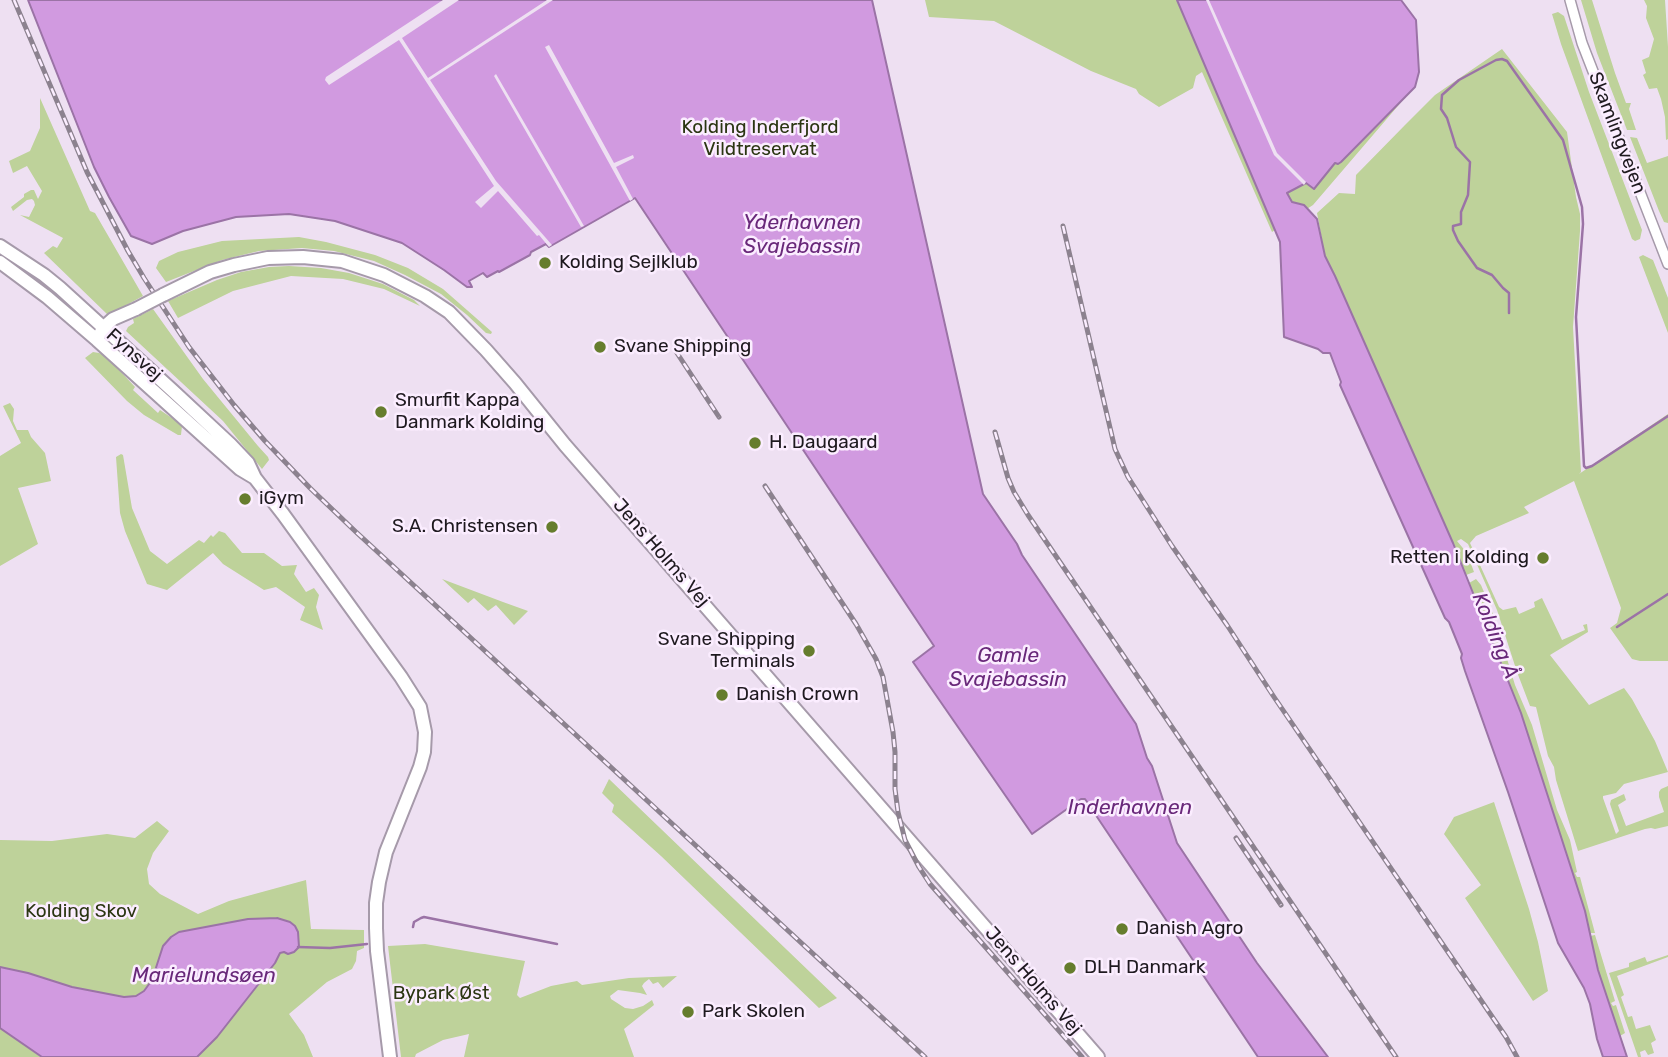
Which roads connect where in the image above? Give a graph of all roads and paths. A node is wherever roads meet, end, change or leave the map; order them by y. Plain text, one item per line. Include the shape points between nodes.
1 (1570, 0) edge
2 (0, 246) edge
3 (0, 262) edge
4 (1668, 264) edge
5 (107, 330) junction
6 (97, 340) junction
7 (255, 478) junction
8 (390, 1057) edge
9 (1098, 1057) edge

1 - 4 street, Skamlingvejen via 1582,43
2 - 5 main road, Fynsvej via 44,275
3 - 6 main road, Fynsvej
5 - 6 main road
5 - 7 main road, Fynsvej via 230,444
5 - 9 main road, Jens Holms Vej, bridge via 120,315 210,272 268,258 342,261 384,275 449,312
6 - 7 main road, Fynsvej
7 - 8 main road, Fynsvej via 401,677 423,717 423,760 386,852 376,903

